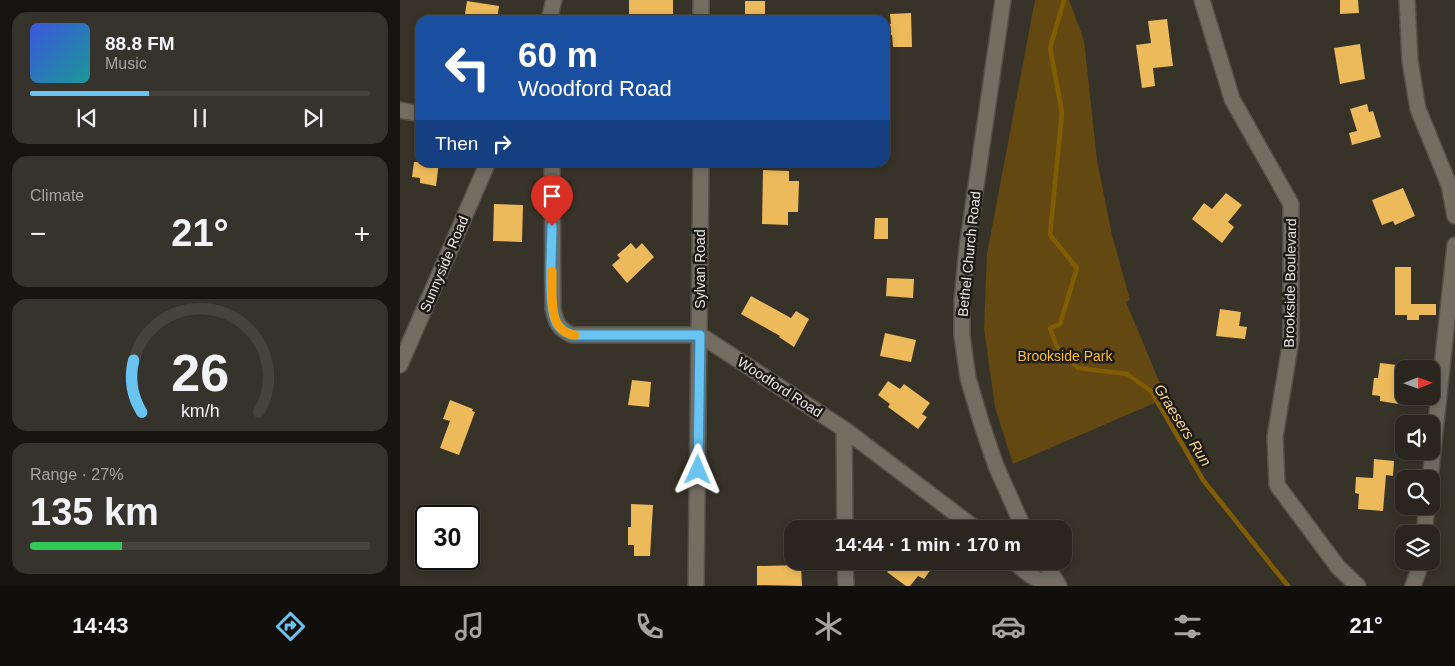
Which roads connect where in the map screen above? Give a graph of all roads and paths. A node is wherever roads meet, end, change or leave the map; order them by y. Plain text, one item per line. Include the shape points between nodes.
1 (554, 0) edge
2 (702, 0) edge
3 (1003, 0) edge
4 (1202, 0) edge
5 (1408, 0) edge
6 (550, 15) edge
7 (701, 15) edge
8 (400, 110) edge
9 (415, 113) edge
10 (486, 167) edge
11 (552, 167) edge
12 (701, 167) edge
13 (1455, 216) edge
14 (1455, 245) edge
15 (700, 335) junction
16 (400, 365) edge
17 (844, 429) junction
18 (1431, 470) edge
19 (845, 520) edge
20 (964, 520) edge
21 (1020, 520) edge
22 (846, 570) edge
23 (1023, 570) edge
24 (1049, 570) edge
25 (1419, 570) edge
26 (696, 586) edge
27 (846, 586) edge
28 (1049, 586) edge
29 (1059, 586) edge
30 (1358, 586) edge
31 (1413, 586) edge

1 - 6 street
2 - 7 street
3 - 21 street, Bethel Church Road via 967,248 962,336 968,378 980,422
4 - 30 street, Brookside Boulevard via 1232,99 1291,204 1291,340 1275,438 1277,485 1338,567
5 - 13 street via 1410,61 1418,109 1449,185
8 - 9 street
10 - 16 street, Sunnyside Road
11 - 15 street via 552,309 563,331 572,335
12 - 15 street, Sylvan Road
14 - 18 street
15 - 17 street, Woodford Road
15 - 26 street, Sylvan Road
17 - 19 street
17 - 20 street, Woodford Road
22 - 27 street
23 - 28 street
24 - 29 street
25 - 31 street

